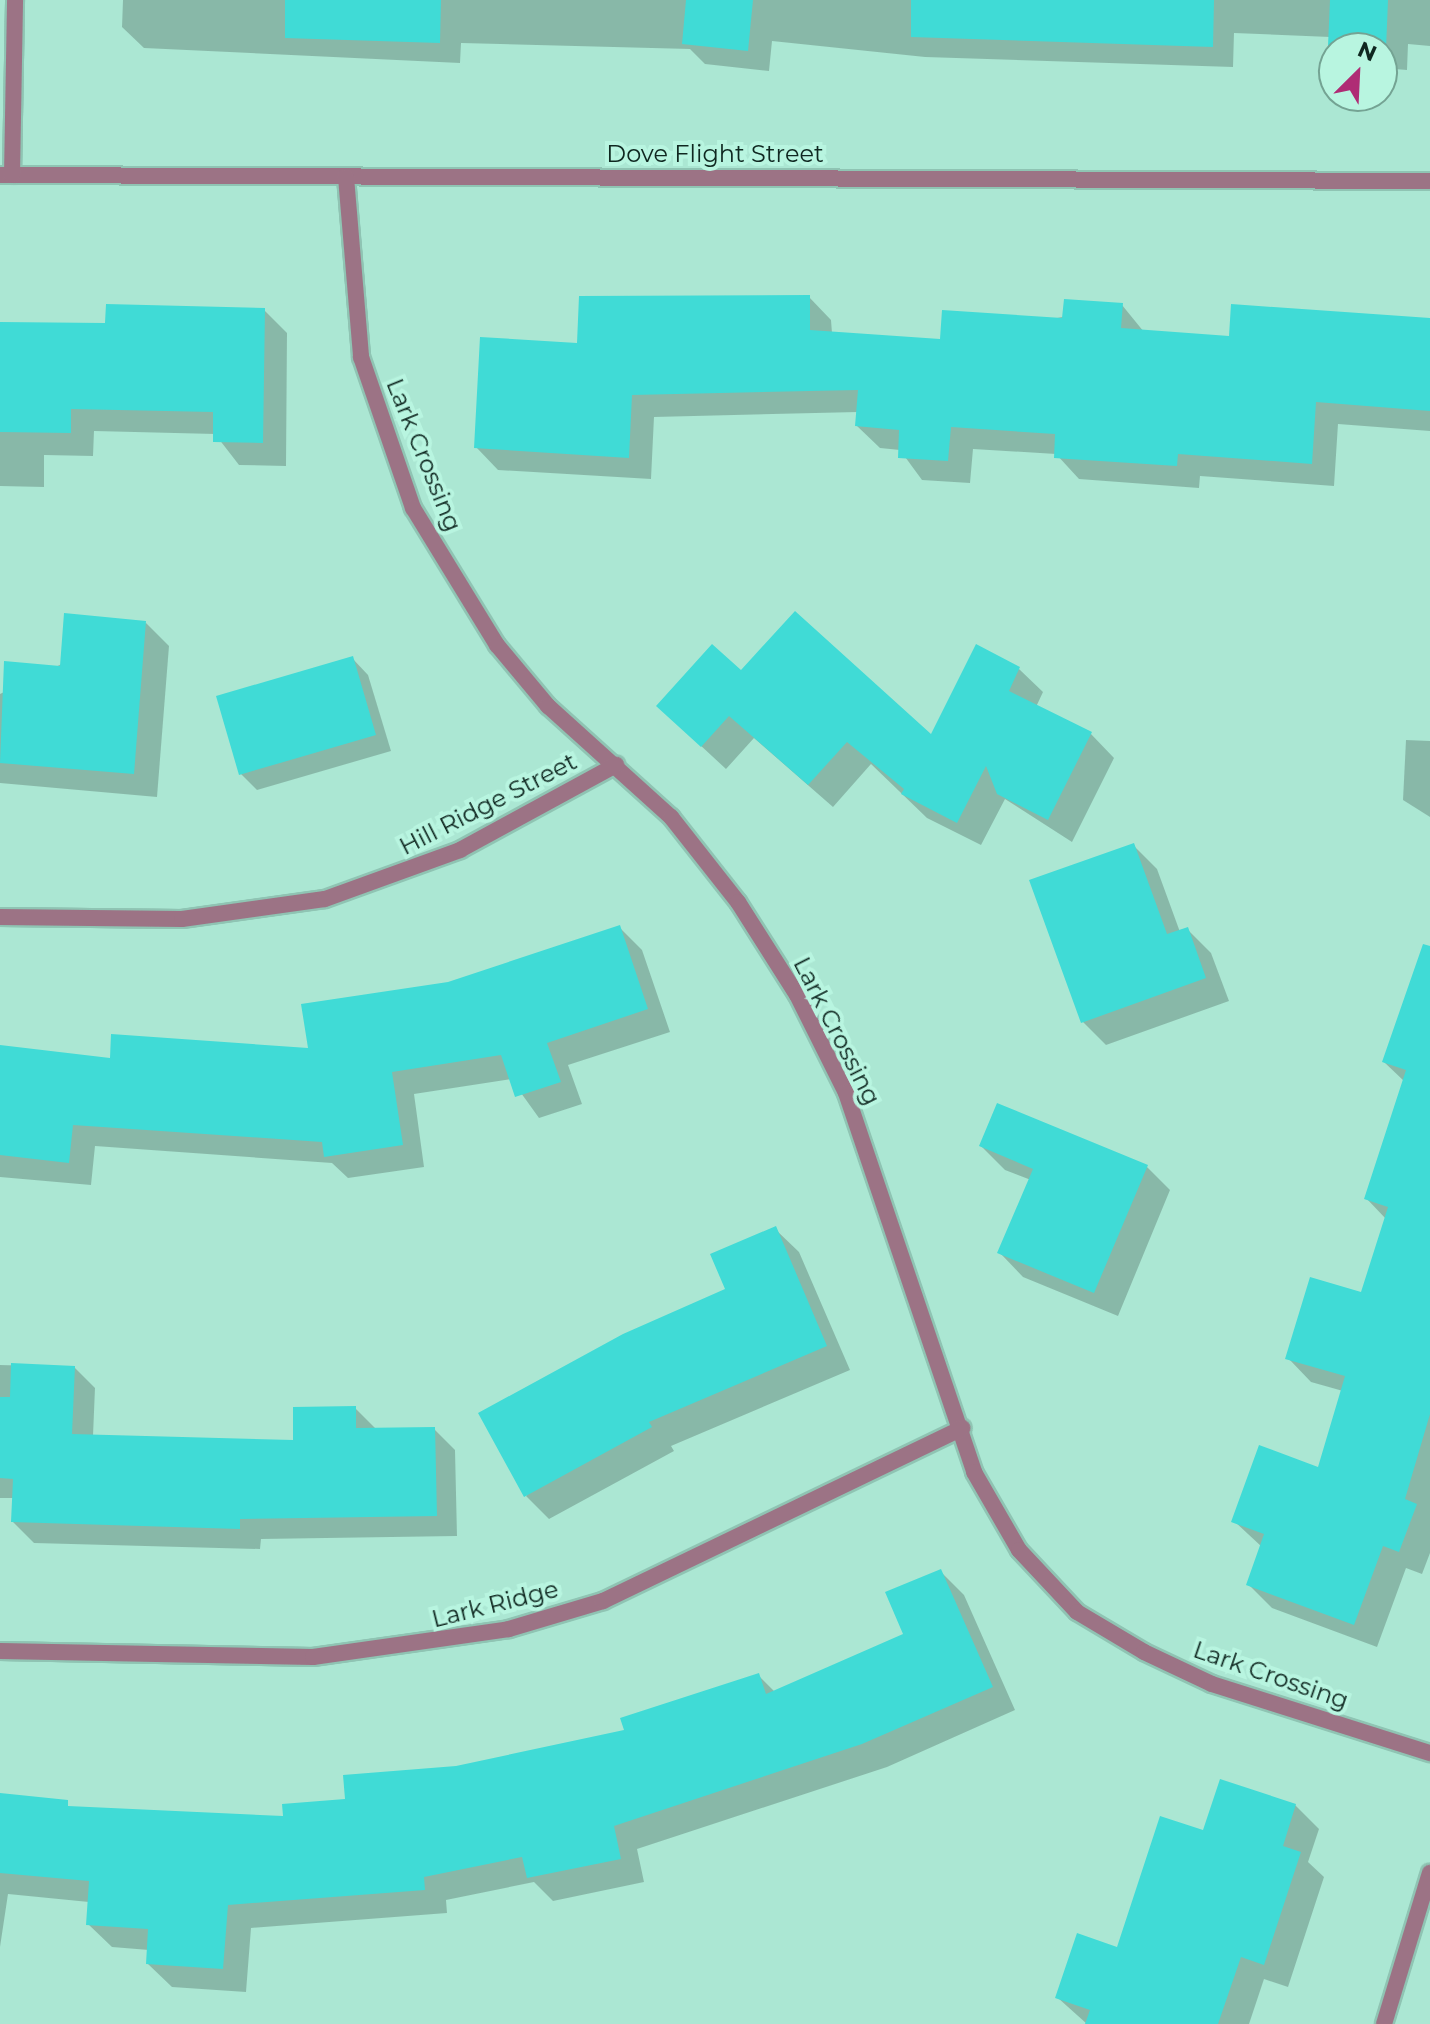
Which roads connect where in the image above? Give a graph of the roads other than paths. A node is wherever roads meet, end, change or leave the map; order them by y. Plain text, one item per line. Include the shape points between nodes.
1 (15, 0) edge
2 (6, 175) edge
3 (346, 177) junction
4 (1430, 181) edge
5 (616, 765) junction
6 (0, 917) edge
7 (962, 1428) junction
8 (0, 1651) edge
9 (1430, 1753) edge
10 (1430, 1873) edge
11 (1384, 2024) edge

1 - 2 street
2 - 3 street, Dove Flight Street
3 - 4 street, Dove Flight Street
3 - 5 street, Lark Crossing via 361,357 413,508 497,645 548,706
5 - 6 street, Hill Ridge Street via 460,850 325,899 182,919
5 - 7 street, Lark Crossing via 671,817 738,902 797,995 846,1093
7 - 8 street, Lark Ridge via 603,1601 509,1629 313,1657
7 - 9 street, Lark Crossing via 974,1472 1019,1550 1077,1612 1212,1684
10 - 11 street

